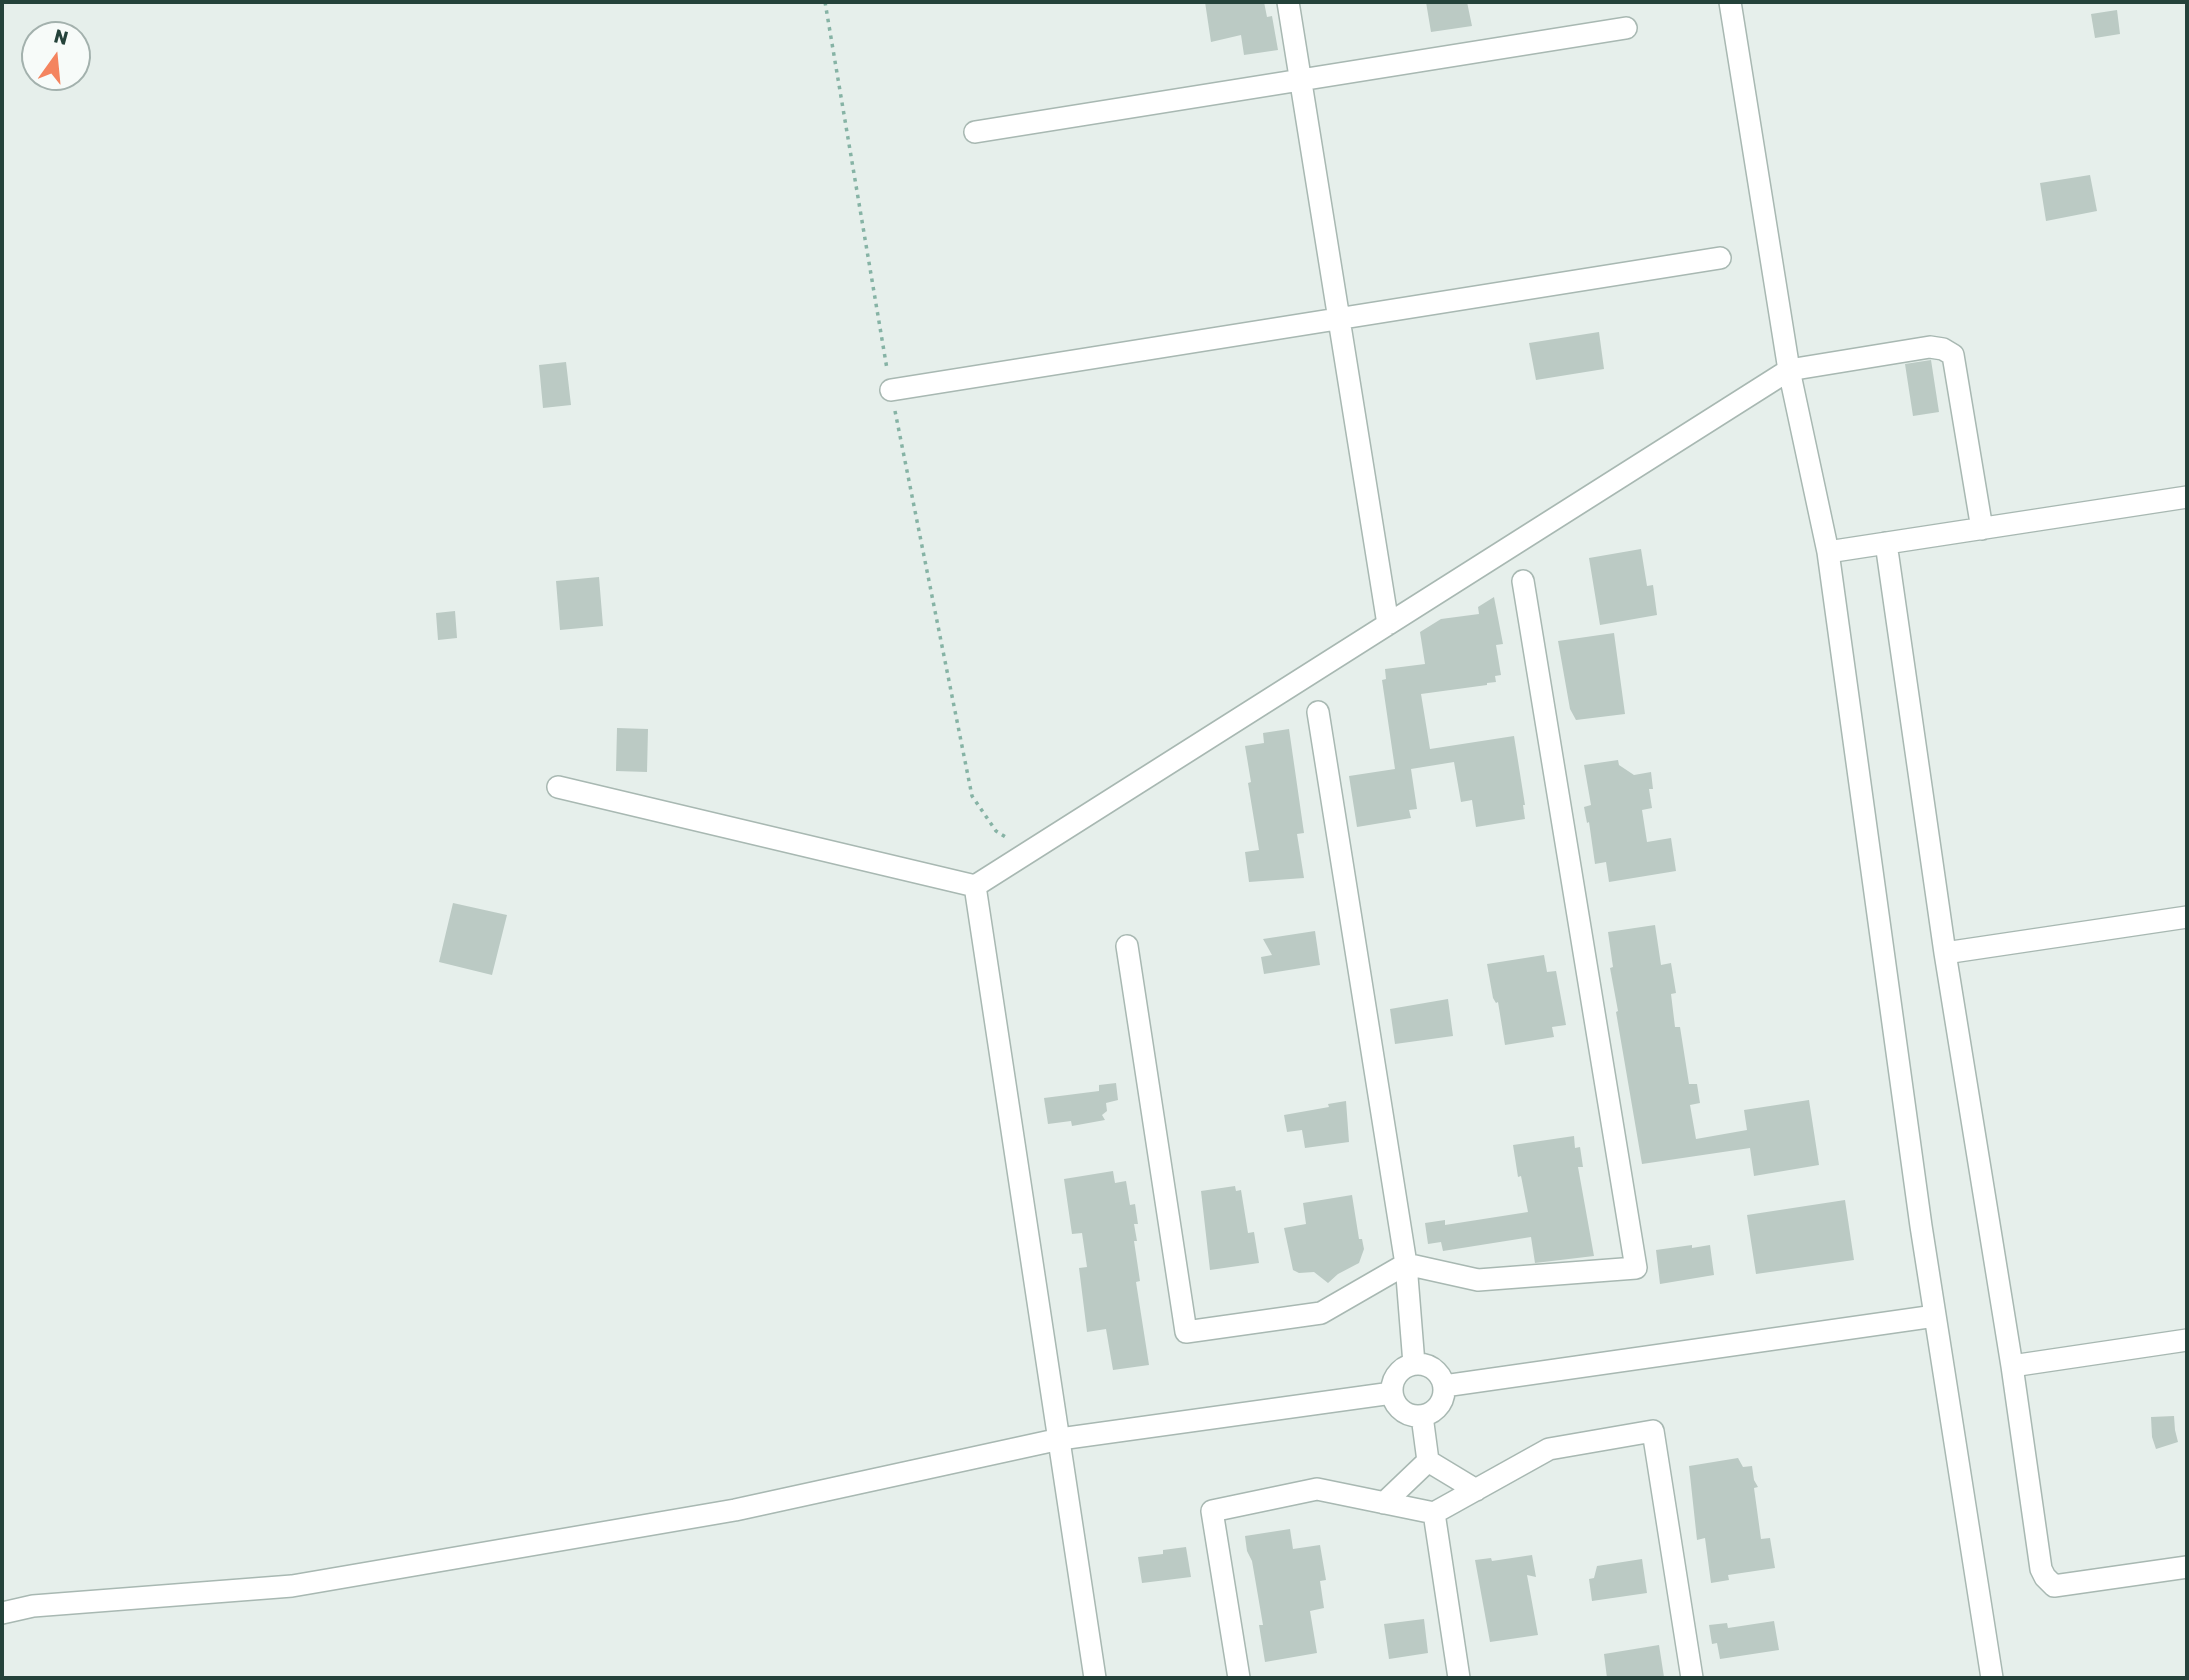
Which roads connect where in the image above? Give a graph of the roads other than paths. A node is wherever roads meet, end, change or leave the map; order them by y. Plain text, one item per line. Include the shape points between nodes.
1 (1288, 2) edge
2 (1730, 2) edge
3 (1626, 28) dead end
4 (1300, 80) junction
5 (975, 132) dead end
6 (1720, 258) dead end
7 (1339, 319) junction
8 (1789, 370) junction
9 (891, 390) road end
10 (2187, 497) edge
11 (1982, 528) junction
12 (1886, 543) junction
13 (1828, 552) junction
14 (1523, 581) dead end
15 (1388, 624) junction
16 (1318, 712) dead end
17 (558, 787) dead end
18 (975, 886) junction
19 (2187, 917) edge
20 (1127, 946) dead end
21 (1945, 953) junction
22 (1406, 1264) junction
23 (1935, 1316) junction
24 (2187, 1340) edge
25 (1414, 1364) junction
26 (2012, 1366) junction
27 (1444, 1385) junction
28 (1392, 1393) junction
29 (1422, 1416) junction
30 (1060, 1439) junction
31 (1428, 1461) junction
32 (1476, 1490) junction
33 (1384, 1503) junction
34 (1434, 1513) junction
35 (2187, 1567) edge
36 (2, 1613) edge
37 (1095, 1678) edge
38 (1239, 1678) edge
39 (1459, 1678) edge
40 (1692, 1678) edge
41 (1992, 1678) edge

1 - 4 street
2 - 8 street
3 - 4 street
4 - 5 street
4 - 7 street
6 - 7 street
7 - 9 street
7 - 15 street
8 - 11 street via 1930,347 1953,355
8 - 13 street
8 - 15 street
10 - 11 street
11 - 12 street
12 - 13 street
12 - 21 street
13 - 23 street
14 - 22 street via 1636,1268 1478,1280
15 - 18 street
16 - 22 street
17 - 18 street
18 - 30 street
19 - 21 street
20 - 22 street via 1186,1332 1321,1313
21 - 26 street
22 - 25 street
23 - 27 street
23 - 41 street
24 - 26 street
25 - 27 street via 1428,1365 1439,1373
25 - 28 street via 1393,1380
26 - 35 street via 2045,1577 2054,1586
27 - 29 street via 1443,1399 1435,1411
28 - 29 street via 1397,1406 1408,1415
28 - 30 street
29 - 31 street
30 - 36 street via 735,1510 292,1586 33,1606
30 - 37 street
31 - 32 street
31 - 33 street
32 - 34 street
32 - 40 street via 1549,1449 1653,1432
33 - 34 street
33 - 38 street via 1317,1489 1212,1511
34 - 39 street

